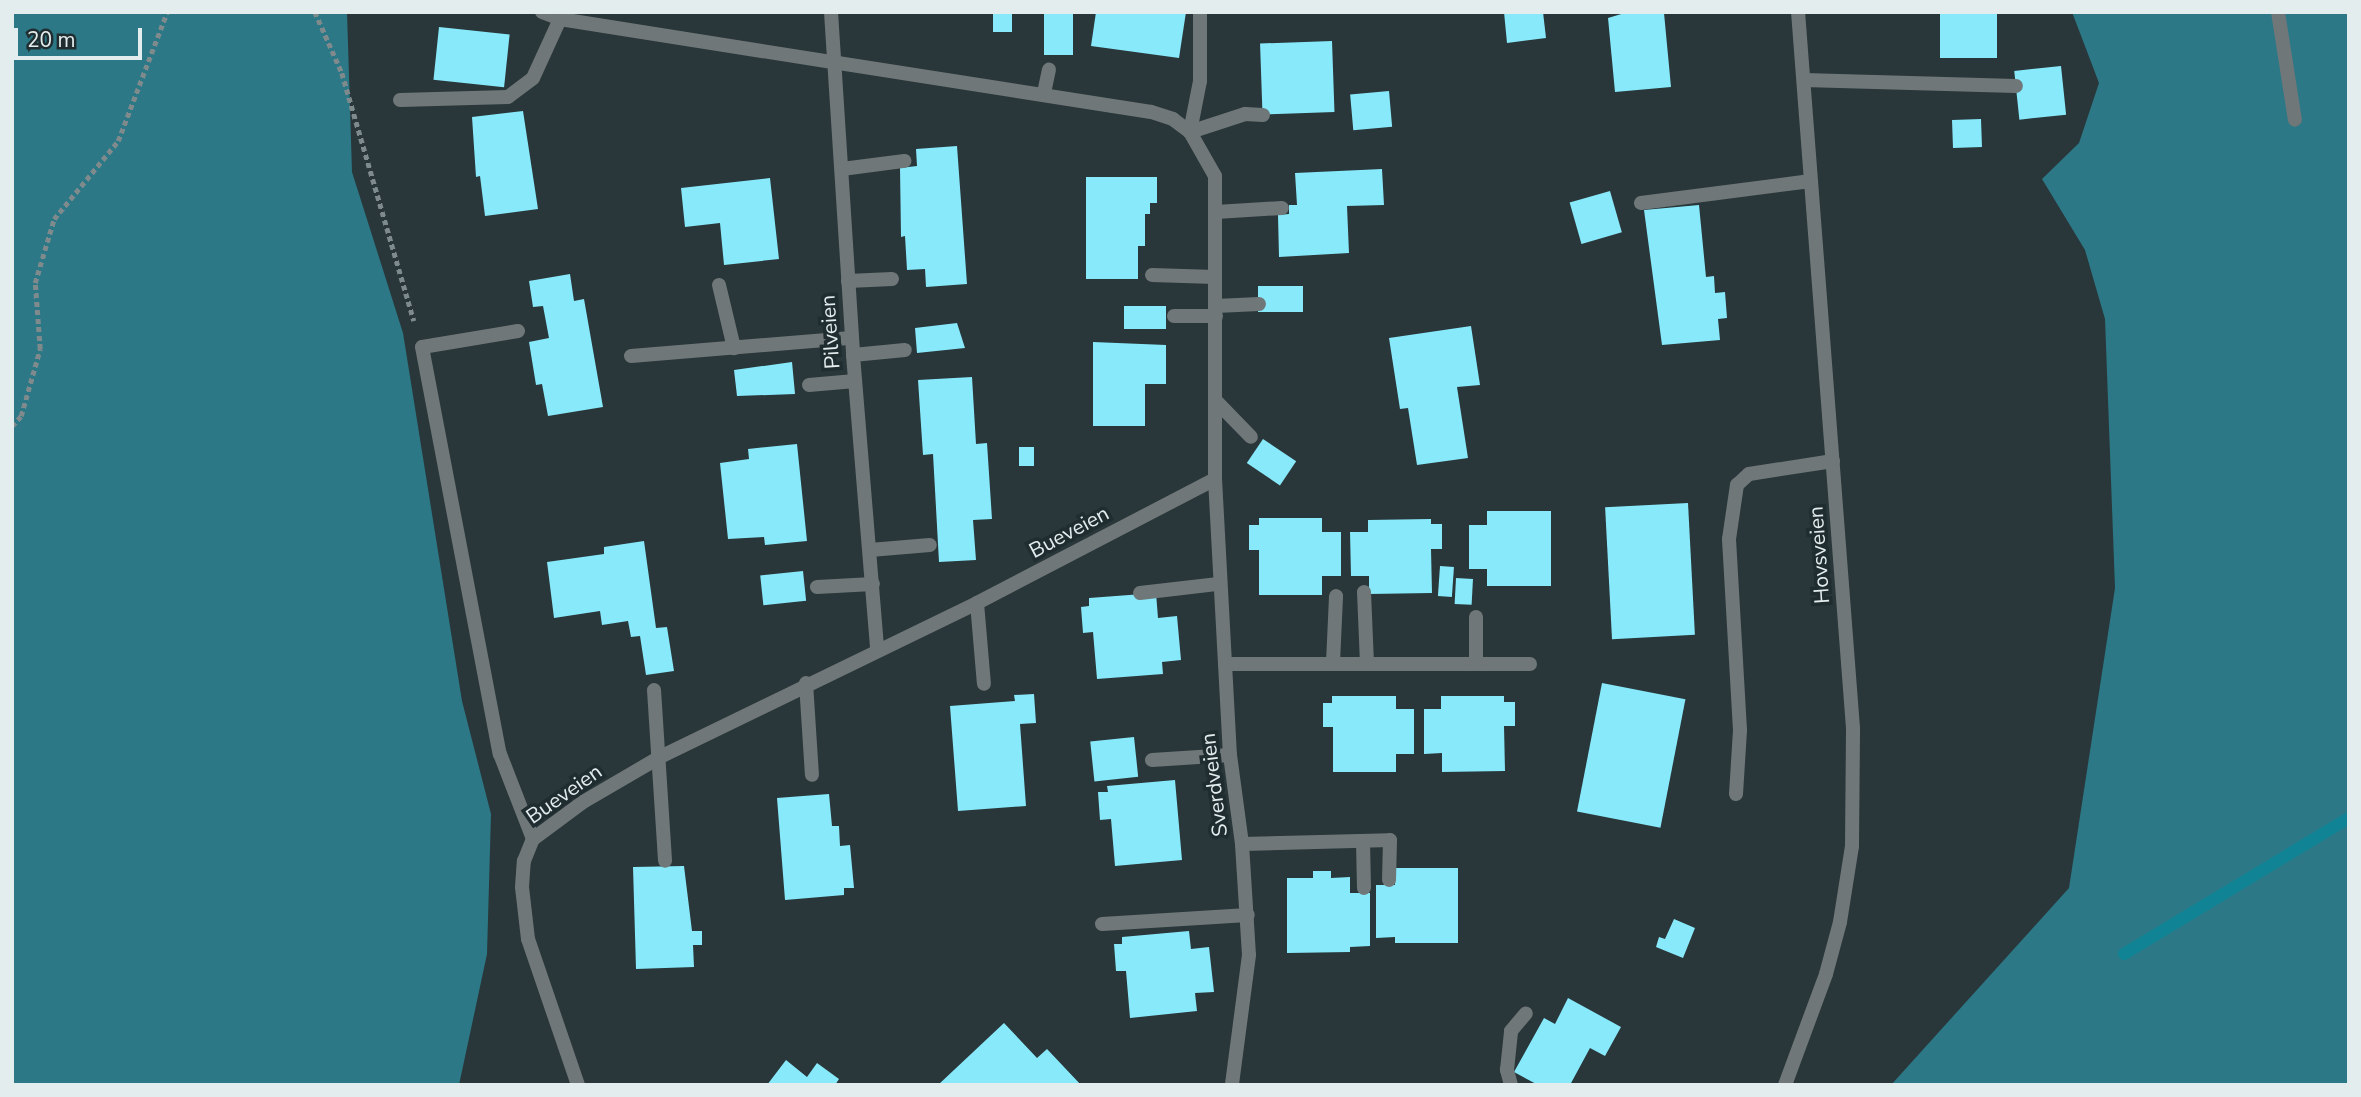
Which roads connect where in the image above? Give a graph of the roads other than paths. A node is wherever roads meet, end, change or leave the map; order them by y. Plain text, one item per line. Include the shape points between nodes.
1 (542, 12) edge
2 (831, 12) edge
3 (1200, 12) edge
4 (1798, 12) edge
5 (2278, 12) edge
6 (560, 19) junction
7 (833, 62) junction
8 (1049, 70) dead end
9 (1804, 80) junction
10 (2016, 86) dead end
11 (1044, 93) junction
12 (400, 100) dead end
13 (1263, 114) dead end
14 (2295, 120) dead end
15 (1190, 132) junction
16 (904, 161) dead end
17 (842, 169) junction
18 (1811, 181) junction
19 (1641, 203) dead end
20 (1282, 208) dead end
21 (1216, 212) junction
22 (1152, 275) dead end
23 (1215, 277) junction
24 (892, 279) dead end
25 (848, 282) junction
26 (719, 285) dead end
27 (1259, 303) dead end
28 (1216, 311) junction
29 (1174, 316) dead end
30 (518, 331) dead end
31 (851, 338) junction
32 (734, 348) junction
33 (905, 350) dead end
34 (852, 355) junction
35 (631, 356) dead end
36 (855, 381) junction
37 (809, 384) dead end
38 (1216, 401) junction
39 (1251, 437) dead end
40 (1833, 461) junction
41 (1215, 479) junction
42 (930, 545) dead end
43 (870, 550) junction
44 (873, 584) junction
45 (1218, 584) junction
46 (817, 587) dead end
47 (1364, 592) dead end
48 (1140, 593) dead end
49 (1336, 596) dead end
50 (977, 603) junction
51 (1476, 617) dead end
52 (877, 648) junction
53 (1333, 663) junction
54 (1367, 663) junction
55 (1224, 664) junction
56 (1476, 664) junction
57 (1530, 664) dead end
58 (806, 683) junction
59 (984, 684) dead end
60 (654, 690) dead end
61 (1230, 755) junction
62 (660, 757) junction
63 (1152, 760) dead end
64 (812, 775) dead end
65 (1736, 794) dead end
66 (533, 839) junction
67 (1363, 841) junction
68 (1242, 844) junction
69 (665, 861) dead end
70 (1389, 880) dead end
71 (1364, 888) dead end
72 (1248, 915) junction
73 (1102, 924) dead end
74 (1526, 1013) dead end
75 (578, 1085) edge
76 (1233, 1085) edge
77 (1511, 1085) edge
78 (1784, 1085) edge

1 - 6 street
2 - 7 street, Pilveien
3 - 15 street via 1200,81
4 - 9 street, Hovsveien
5 - 14 street
6 - 7 street
6 - 12 street via 533,78 508,97
7 - 11 street
7 - 17 street, Pilveien
8 - 11 street
9 - 10 street
9 - 18 street, Hovsveien
11 - 15 street via 1151,112 1173,119
13 - 15 street via 1245,114
15 - 21 street via 1215,176
16 - 17 street
17 - 25 street, Pilveien
18 - 19 street
18 - 40 street, Hovsveien
20 - 21 street
21 - 23 street
22 - 23 street
23 - 28 street
24 - 25 street
25 - 31 street, Pilveien
26 - 32 street
27 - 28 street
28 - 29 street
28 - 38 street
30 - 66 street via 422,347 500,754
31 - 32 street
31 - 34 street, Pilveien
32 - 35 street
33 - 34 street
34 - 36 street, Pilveien
36 - 37 street
36 - 43 street, Pilveien
38 - 39 street
38 - 41 street
40 - 65 street via 1749,474 1737,485 1728,539 1740,730
40 - 78 street, Hovsveien via 1853,728 1852,846 1826,974
41 - 45 street, Sverdveien
41 - 50 street, Bueveien
42 - 43 street
43 - 44 street, Pilveien
44 - 46 street
44 - 52 street, Pilveien
45 - 48 street
45 - 55 street, Sverdveien
47 - 54 street
49 - 53 street
50 - 52 street, Bueveien
50 - 59 street
51 - 56 street
52 - 58 street, Bueveien
53 - 54 street
53 - 55 street
54 - 56 street
55 - 61 street, Sverdveien
56 - 57 street
58 - 62 street, Bueveien
58 - 64 street
60 - 62 street
61 - 63 street
61 - 68 street, Sverdveien
62 - 66 street, Bueveien via 583,802
62 - 69 street
66 - 75 street, Bueveien via 524,861 528,939
67 - 68 street
67 - 70 street via 1390,840
67 - 71 street
68 - 72 street, Sverdveien
72 - 73 street
72 - 76 street, Sverdveien via 1248,989
74 - 77 street via 1511,1031 1507,1070

